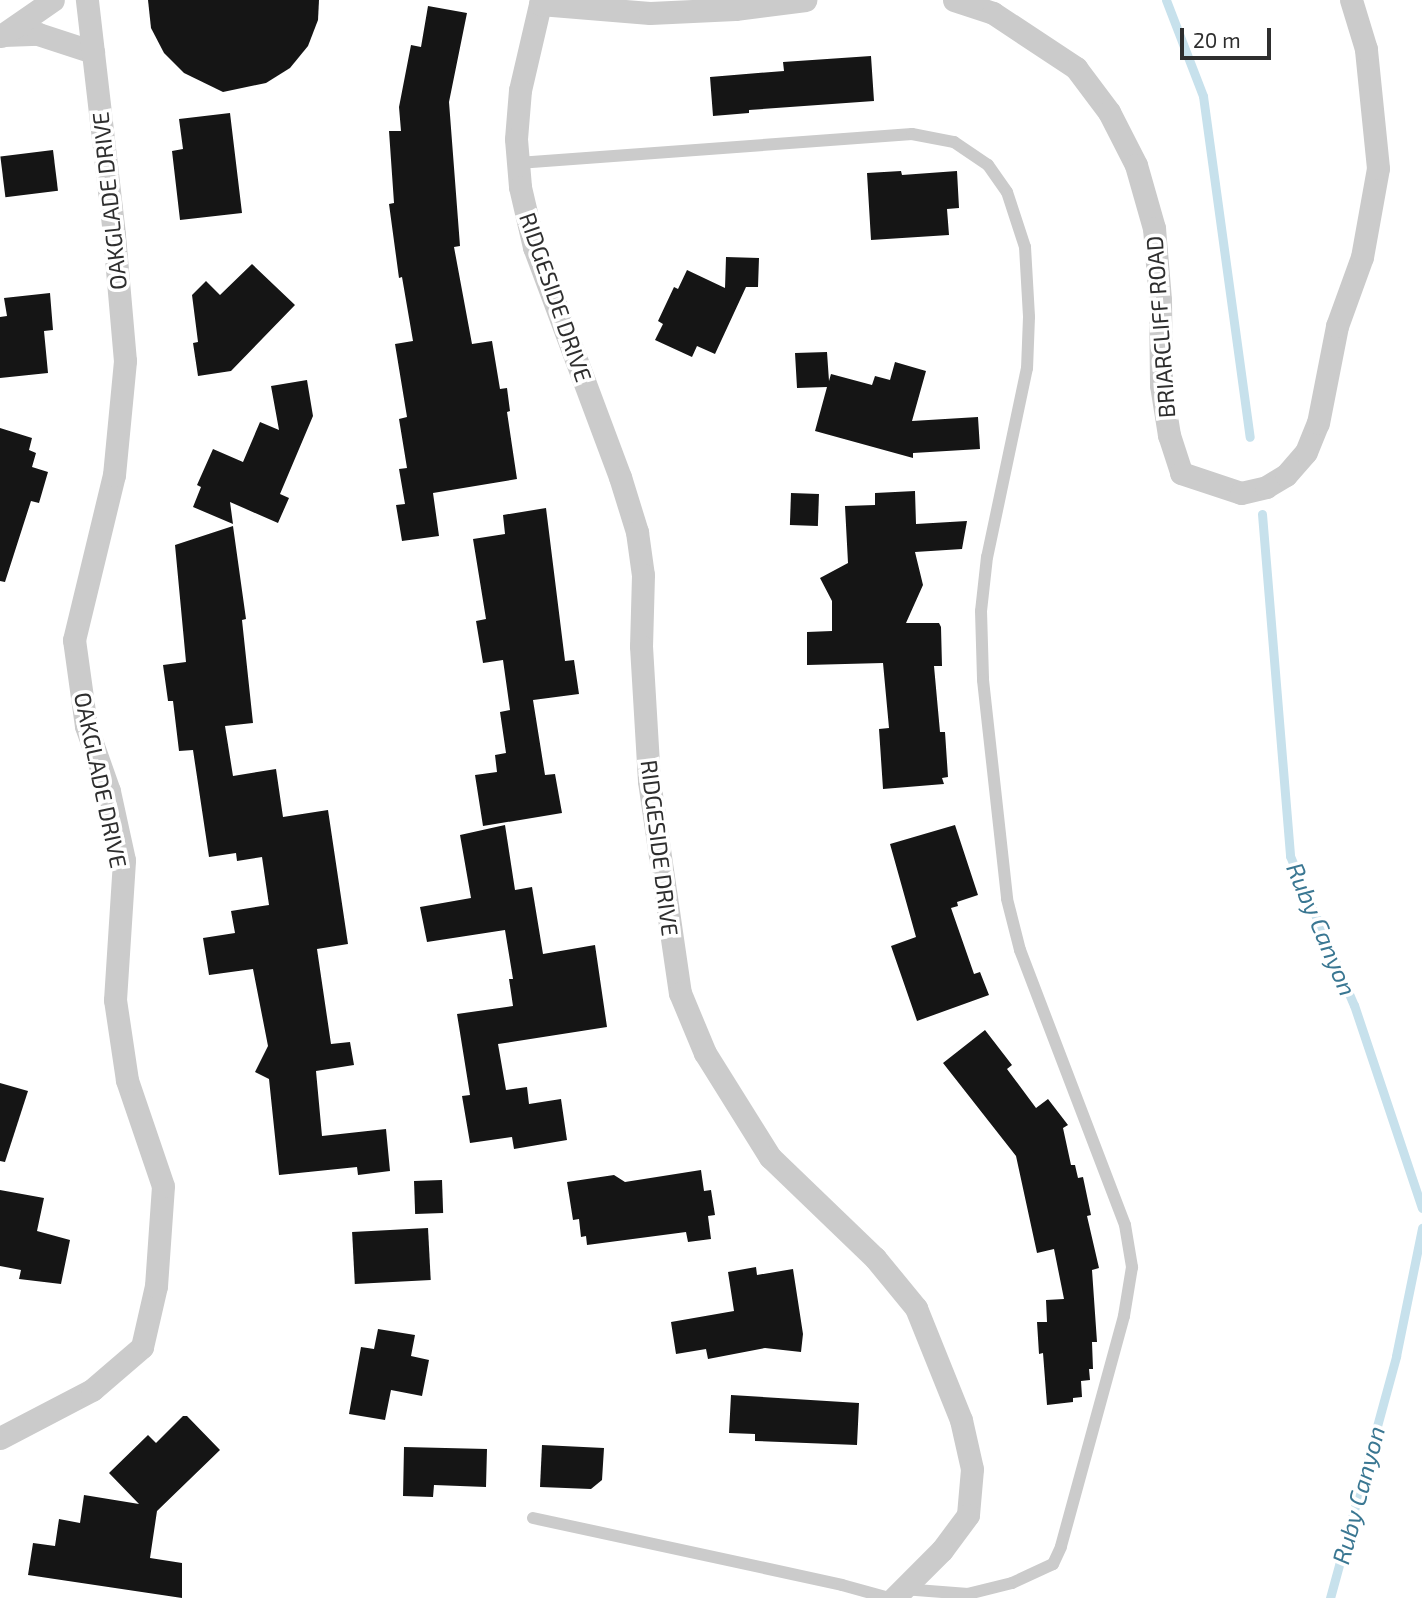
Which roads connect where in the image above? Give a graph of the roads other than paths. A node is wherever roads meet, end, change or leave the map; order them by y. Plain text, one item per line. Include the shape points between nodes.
1 (53, 0) edge
2 (87, 0) edge
3 (805, 0) edge
4 (954, 0) edge
5 (1351, 0) edge
6 (541, 2) edge
7 (2, 36) edge
8 (93, 52) junction
9 (518, 163) junction
10 (0, 1438) edge
11 (533, 1518) dead end
12 (895, 1595) edge

1 - 7 street
2 - 8 street, OAKGLADE DRIVE
3 - 6 street via 650,13
4 - 5 street, BRIARCLIFF ROAD via 993,13 1076,68 1109,112 1136,165 1154,228 1161,385 1181,473 1241,493 1266,487 1286,475 1306,452 1324,399 1337,326 1362,257 1378,168 1366,49
6 - 9 street, RIDGESIDE DRIVE via 520,90
7 - 8 street via 37,34
8 - 10 street, OAKGLADE DRIVE via 125,361 114,475 74,640 86,726 109,791 124,860 115,1000 125,1066 163,1186 156,1286 142,1347 92,1390
9 - 12 street, RIDGESIDE DRIVE via 534,247 637,532 643,575 641,646 649,780 680,993 705,1054 770,1157 875,1258 916,1308 961,1420 972,1469 968,1515 942,1550
9 - 12 lane via 912,134 954,142 988,165 1007,192 1025,247 1027,368 987,557 981,611 983,680 1007,899 1020,950 1125,1225 1132,1267 1124,1317 1054,1564 1012,1583 968,1594
11 - 12 lane

